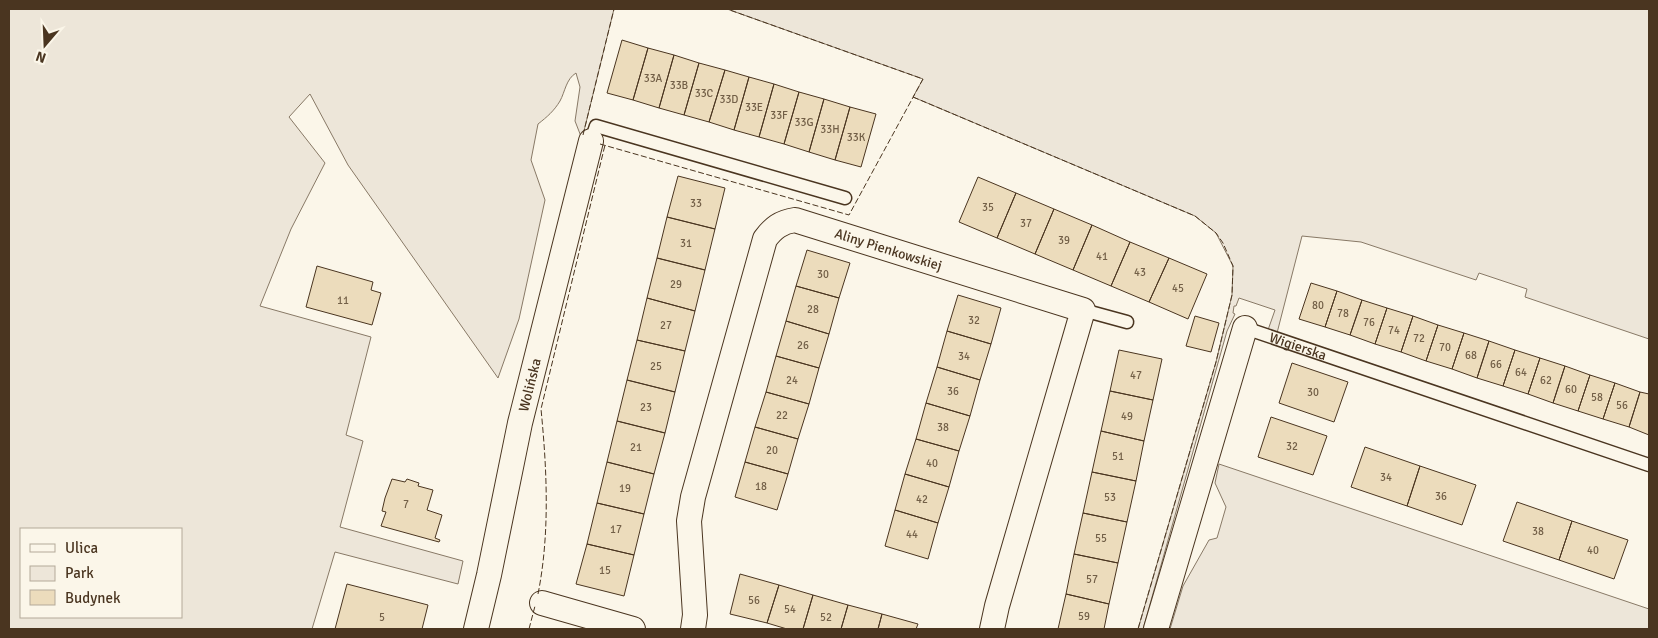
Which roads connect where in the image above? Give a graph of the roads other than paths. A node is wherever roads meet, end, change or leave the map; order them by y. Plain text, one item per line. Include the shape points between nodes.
1 (591, 141) joint
2 (845, 198) dead end
3 (1083, 310) junction
4 (1127, 322) dead end
5 (1245, 328) joint
6 (1649, 465) edge
7 (542, 602) dead end
8 (476, 629) edge
9 (633, 629) edge
10 (693, 629) edge
11 (992, 629) edge
12 (1156, 629) edge

1 - 2 lane via 596,126
1 - 8 street, Wolińska via 520,423
3 - 4 lane
3 - 10 street, Aliny Pienkowskiej via 807,222 783,222 772,230 765,239 690,508
3 - 11 street
5 - 6 lane, Wigierska
5 - 12 street, Wigierska
7 - 9 street

